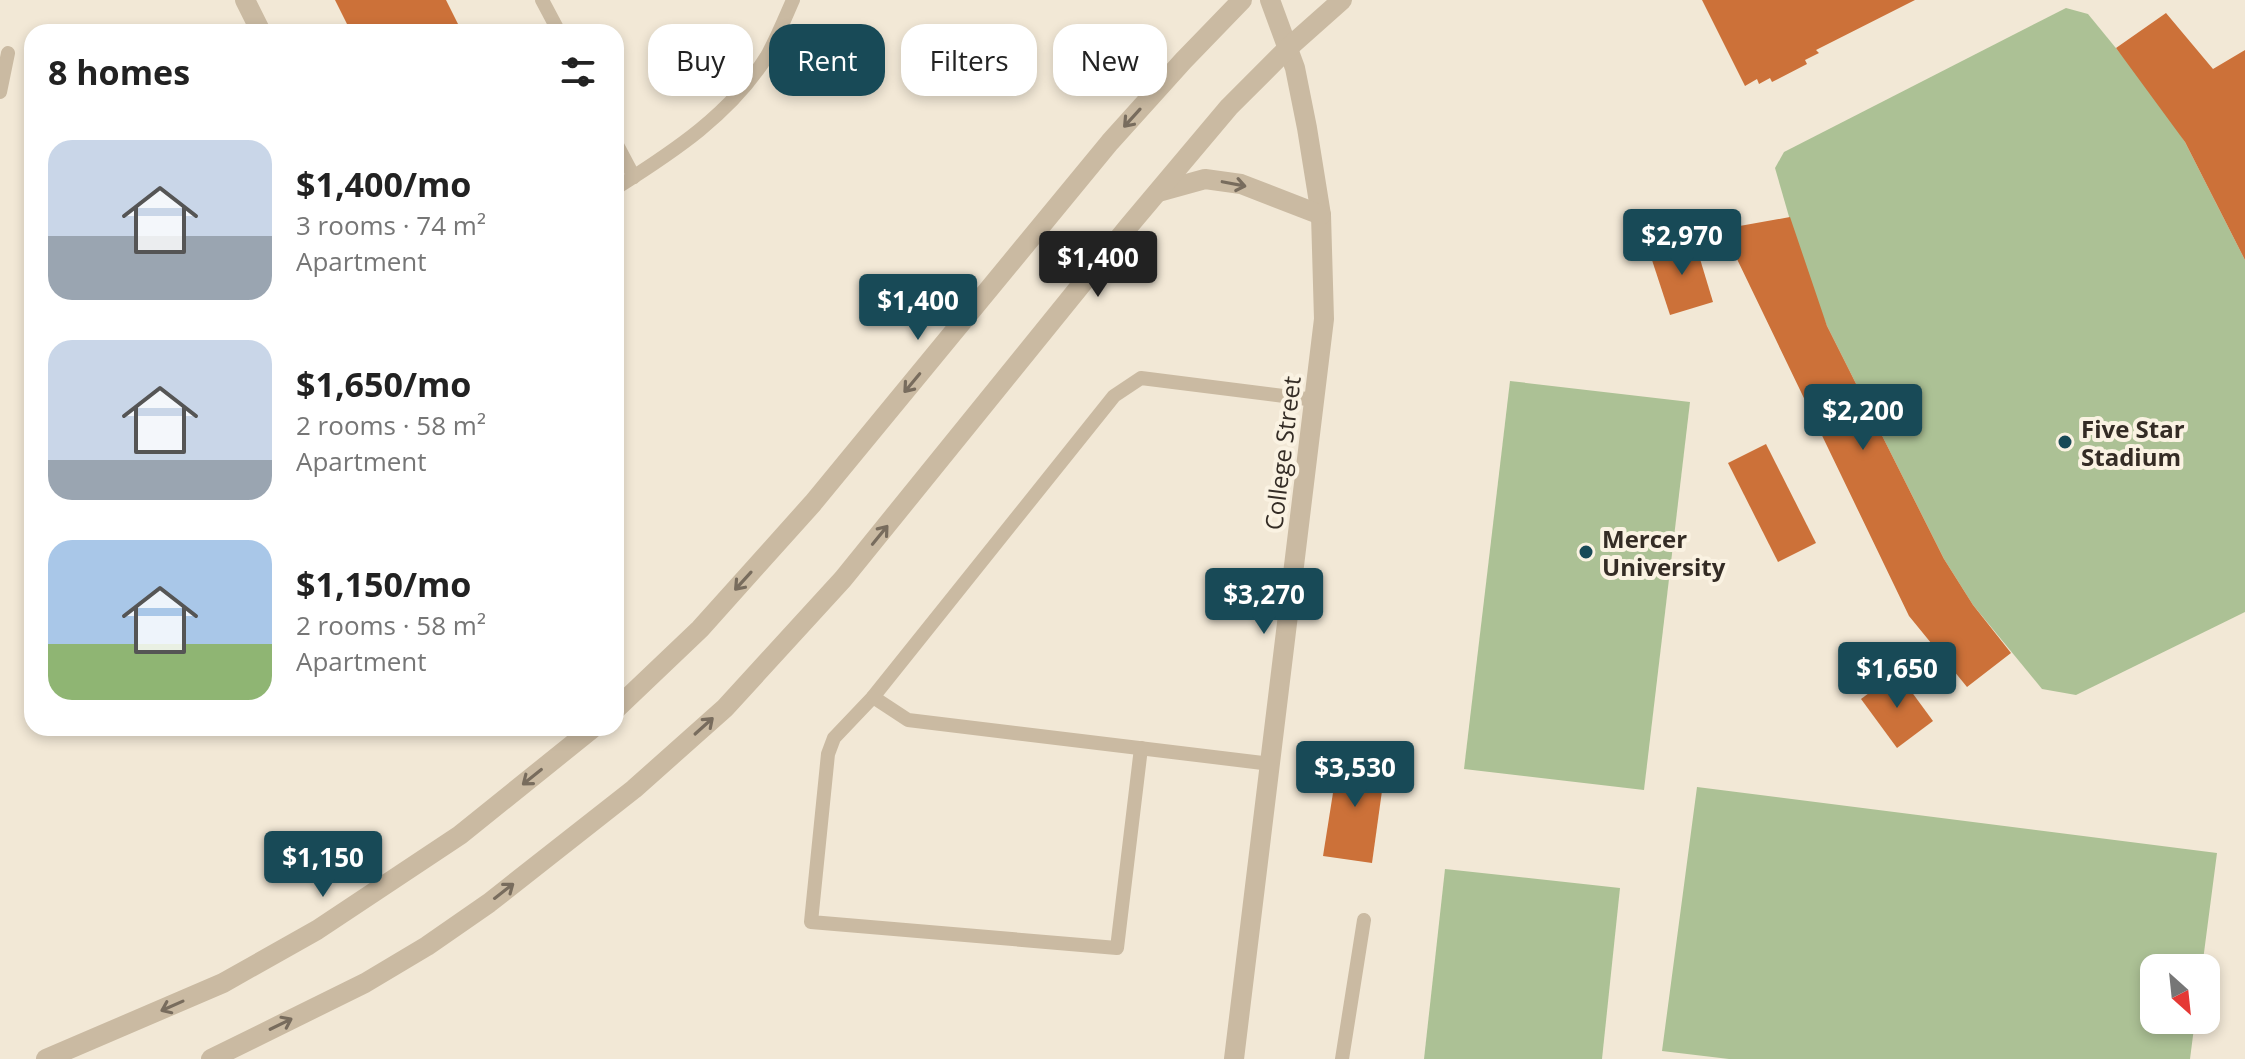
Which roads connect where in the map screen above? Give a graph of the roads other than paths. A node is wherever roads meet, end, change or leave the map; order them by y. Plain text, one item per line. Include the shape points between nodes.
1 (245, 0) edge
2 (542, 0) edge
3 (793, 0) edge
4 (1242, 0) edge
5 (1270, 0) edge
6 (1342, 0) edge
7 (257, 24) edge
8 (555, 24) edge
9 (1288, 48) junction
10 (8, 53) dead end
11 (0, 92) edge
12 (624, 158) edge
13 (634, 177) junction
14 (624, 183) edge
15 (1158, 192) junction
16 (1321, 215) junction
17 (1315, 400) junction
18 (873, 697) junction
19 (624, 701) edge
20 (583, 736) edge
21 (1141, 748) junction
22 (1271, 764) junction
23 (1364, 920) dead end
24 (46, 1059) edge
25 (211, 1059) edge
26 (1234, 1059) edge
27 (1342, 1059) edge

1 - 7 street
2 - 8 lane
3 - 13 lane via 768,55 737,96 691,138
4 -> 19 street via 1110,142 813,503 700,629
5 - 9 street, College Street
6 - 9 street
9 - 15 street via 1229,107
9 - 16 street, College Street
10 - 11 lane
12 - 13 lane
13 - 14 lane
15 -> 16 street via 1205,179 1241,184
25 -> 15 street via 365,983 427,946 634,789 725,708 843,579
16 - 17 street, College Street via 1324,319
17 - 18 lane via 1141,378 1124,389
17 - 22 street, College Street
18 - 21 lane via 908,720
18 - 21 lane via 834,738 828,754 811,922 1117,948
20 -> 24 street via 460,835 317,930 223,983
21 - 22 lane
22 - 26 street, College Street
23 - 27 lane

